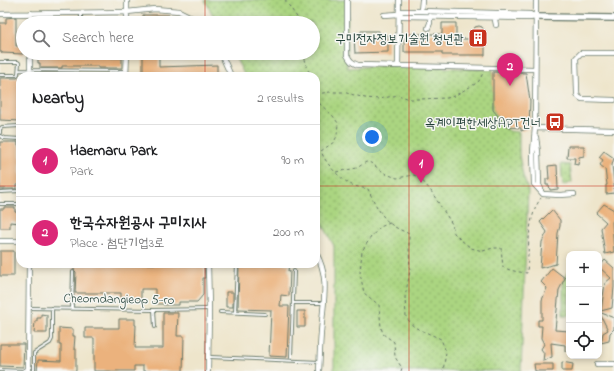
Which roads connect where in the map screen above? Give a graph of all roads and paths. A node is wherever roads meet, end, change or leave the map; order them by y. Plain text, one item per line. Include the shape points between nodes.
1 (127, 0) edge
2 (285, 0) edge
3 (347, 0) edge
4 (399, 0) edge
5 (422, 0) edge
6 (536, 0) edge
7 (421, 11) junction
8 (81, 12) junction
9 (127, 12) junction
10 (31, 13) joint
11 (0, 14) edge
12 (399, 14) junction
13 (384, 15) dead end
14 (494, 15) junction
15 (81, 16) edge
16 (127, 16) edge
17 (189, 16) edge
18 (296, 16) edge
19 (430, 16) junction
20 (536, 17) junction
21 (614, 18) edge
22 (496, 25) dead end
23 (428, 28) dead end
24 (614, 53) edge
25 (30, 60) edge
26 (126, 60) edge
27 (224, 60) edge
28 (305, 60) edge
29 (0, 62) edge
30 (398, 65) junction
31 (486, 67) junction
32 (535, 69) junction
33 (18, 70) joint
34 (30, 70) junction
35 (78, 72) edge
36 (126, 72) edge
37 (229, 72) edge
38 (309, 72) edge
39 (0, 75) edge
40 (16, 75) edge
41 (320, 93) edge
42 (614, 100) edge
43 (320, 104) edge
44 (16, 126) edge
45 (535, 128) junction
46 (614, 130) edge
47 (0, 135) edge
48 (16, 139) edge
49 (336, 172) junction
50 (16, 191) edge
51 (0, 192) edge
52 (543, 194) junction
53 (574, 194) dead end
54 (0, 204) edge
55 (16, 204) edge
56 (390, 223) junction
57 (0, 241) edge
58 (16, 241) edge
59 (320, 260) edge
60 (29, 268) edge
61 (208, 268) edge
62 (237, 268) edge
63 (294, 271) dead end
64 (72, 272) dead end
65 (293, 303) junction
66 (324, 303) junction
67 (28, 308) junction
68 (52, 308) junction
69 (72, 308) junction
70 (209, 309) junction
71 (154, 310) junction
72 (220, 312) dead end
73 (235, 312) junction
74 (265, 314) dead end
75 (155, 327) dead end
76 (208, 357) junction
77 (291, 357) dead end
78 (319, 362) junction
79 (597, 364) dead end
80 (614, 364) edge
81 (0, 370) edge
82 (28, 370) edge
83 (22, 371) edge
84 (34, 371) edge
85 (208, 371) edge
86 (319, 371) edge
87 (401, 371) edge
88 (443, 371) edge

1 - 9 street
2 - 18 path
3 - 30 street via 347,55 350,61 358,65
4 - 12 street
5 - 7 street
6 - 20 street
7 - 12 street via 402,11
7 - 14 street
8 - 9 street
8 - 10 street
8 - 15 lane
9 - 16 street
9 - 17 street via 155,9 179,11
10 - 11 street
12 - 13 street
12 - 19 street
12 - 30 street
14 - 19 street
14 - 20 street
14 - 22 street
19 - 23 street
20 - 21 street
20 - 32 street
24 - 42 street via 581,53 576,58 577,95 582,99
25 - 34 street
26 - 36 street
27 - 37 street
28 - 38 path
29 - 33 lane via 18,62
30 - 31 street
31 - 32 street
31 - 41 path via 476,84 447,98 419,100 398,95 379,99 343,92
32 - 45 street
33 - 34 lane
34 - 35 lane
39 - 40 lane
43 - 49 path via 338,123 334,142 321,151 322,156
44 - 47 lane via 2,127
45 - 46 street
45 - 52 street via 534,184
47 - 48 lane via 4,138
49 - 52 path via 357,168 366,162 397,178 414,175 421,179 431,192 452,224 454,233 461,240 471,248 483,251 501,248 504,267 527,273 530,221
49 - 56 path via 354,186 368,189 374,202
50 - 51 lane
52 - 53 street
54 - 55 lane
56 - 87 path via 380,227 362,251 360,273 364,293 379,305 383,334 394,342 395,357 402,368
56 - 88 path via 409,234 410,271 405,297 406,317 414,327 441,339 446,352
57 - 58 street
59 - 66 street via 324,277
60 - 67 street
61 - 70 street
62 - 73 lane
63 - 65 lane
64 - 69 lane
65 - 66 lane
65 - 77 lane
66 - 78 street
67 - 68 lane, Cheomdangieop 5-ro
67 - 82 street
68 - 69 lane, Cheomdangieop 5-ro
68 - 84 lane via 52,339 34,353
69 - 71 lane, Cheomdangieop 5-ro
70 - 71 lane, Cheomdangieop 5-ro
70 - 76 street
71 - 75 lane
72 - 73 lane
73 - 74 lane
76 - 78 lane
76 - 85 street
78 - 86 street
79 - 80 street
81 - 83 lane
82 - 83 lane

